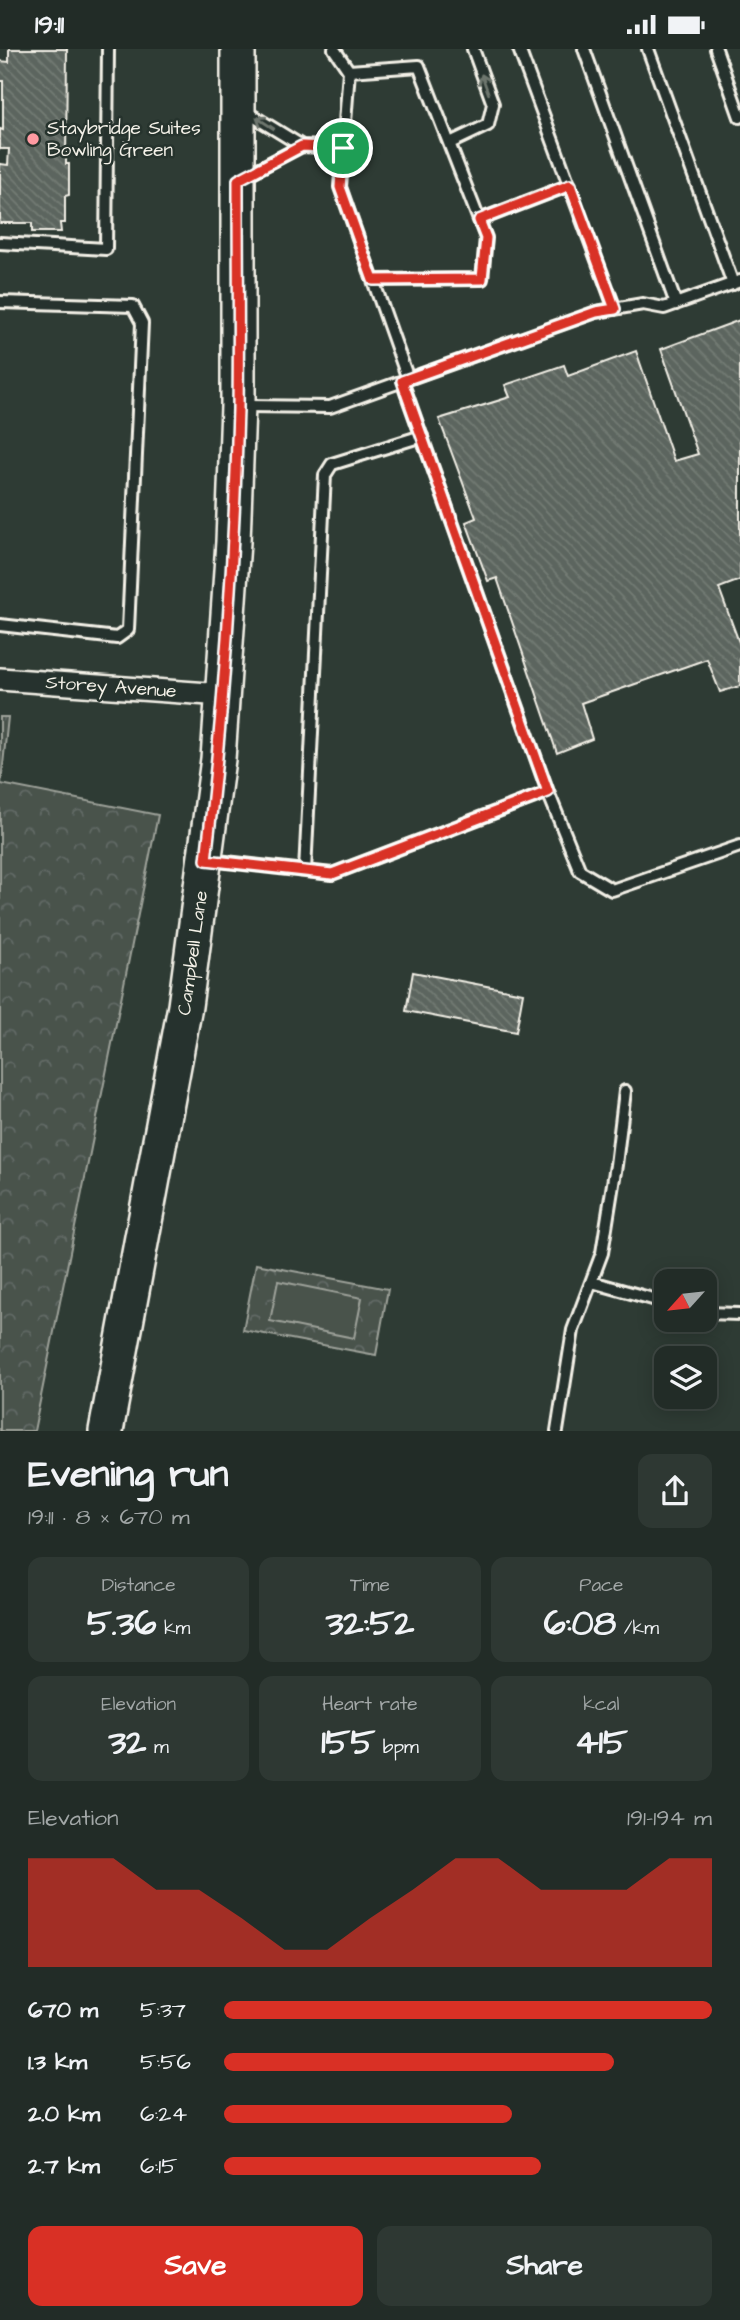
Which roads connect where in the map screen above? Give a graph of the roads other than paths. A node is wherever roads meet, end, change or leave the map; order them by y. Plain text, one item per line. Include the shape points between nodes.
1 (108, 49) edge
2 (237, 49) edge
3 (334, 49) edge
4 (473, 49) edge
5 (519, 49) edge
6 (584, 49) edge
7 (648, 49) edge
8 (716, 49) edge
9 (349, 71) junction
10 (237, 106) junction
11 (740, 117) edge
12 (450, 143) junction
13 (302, 146) junction
14 (343, 148) junction
15 (238, 180) junction
16 (570, 185) junction
17 (479, 220) junction
18 (0, 243) edge
19 (373, 280) junction
20 (737, 282) edge
21 (0, 302) edge
22 (676, 304) junction
23 (615, 309) junction
24 (405, 380) junction
25 (238, 406) junction
26 (422, 436) junction
27 (0, 625) edge
28 (0, 678) edge
29 (223, 695) junction
30 (548, 792) junction
31 (740, 846) edge
32 (206, 860) junction
33 (305, 871) junction
34 (625, 1091) dead end
35 (592, 1282) junction
36 (654, 1299) edge
37 (718, 1313) edge
38 (740, 1314) edge
39 (106, 1431) edge
40 (557, 1431) edge

1 - 18 lane via 106,249
2 - 10 main road, Campbell Lane
3 - 9 lane
12 -> 4 lane via 488,125 492,104
5 - 16 lane
6 - 22 lane
7 - 20 lane
8 - 11 lane
9 - 12 lane via 419,66
9 - 14 lane
13 -> 10 lane
10 - 15 main road, Campbell Lane
12 - 17 lane
13 - 14 lane
13 - 15 lane
14 - 19 lane via 340,187
15 - 25 main road, Campbell Lane
16 - 17 lane
16 - 23 lane
17 - 19 lane via 486,238 482,279
19 - 24 lane
20 - 22 lane
21 - 27 lane via 133,306 142,323 128,630 117,638
22 - 23 lane
23 - 24 lane
24 - 25 lane via 330,407
24 - 26 lane
25 - 29 main road, Campbell Lane
26 - 30 lane
26 - 33 lane via 332,464 325,475
28 - 29 street, Storey Avenue
29 - 32 main road, Campbell Lane
30 - 31 lane via 580,871 612,890
30 - 33 lane via 332,874
32 - 33 lane
32 - 39 main road, Campbell Lane via 186,1006
34 - 35 lane via 605,1237
35 - 36 lane
35 - 40 lane via 573,1330
37 - 38 lane

